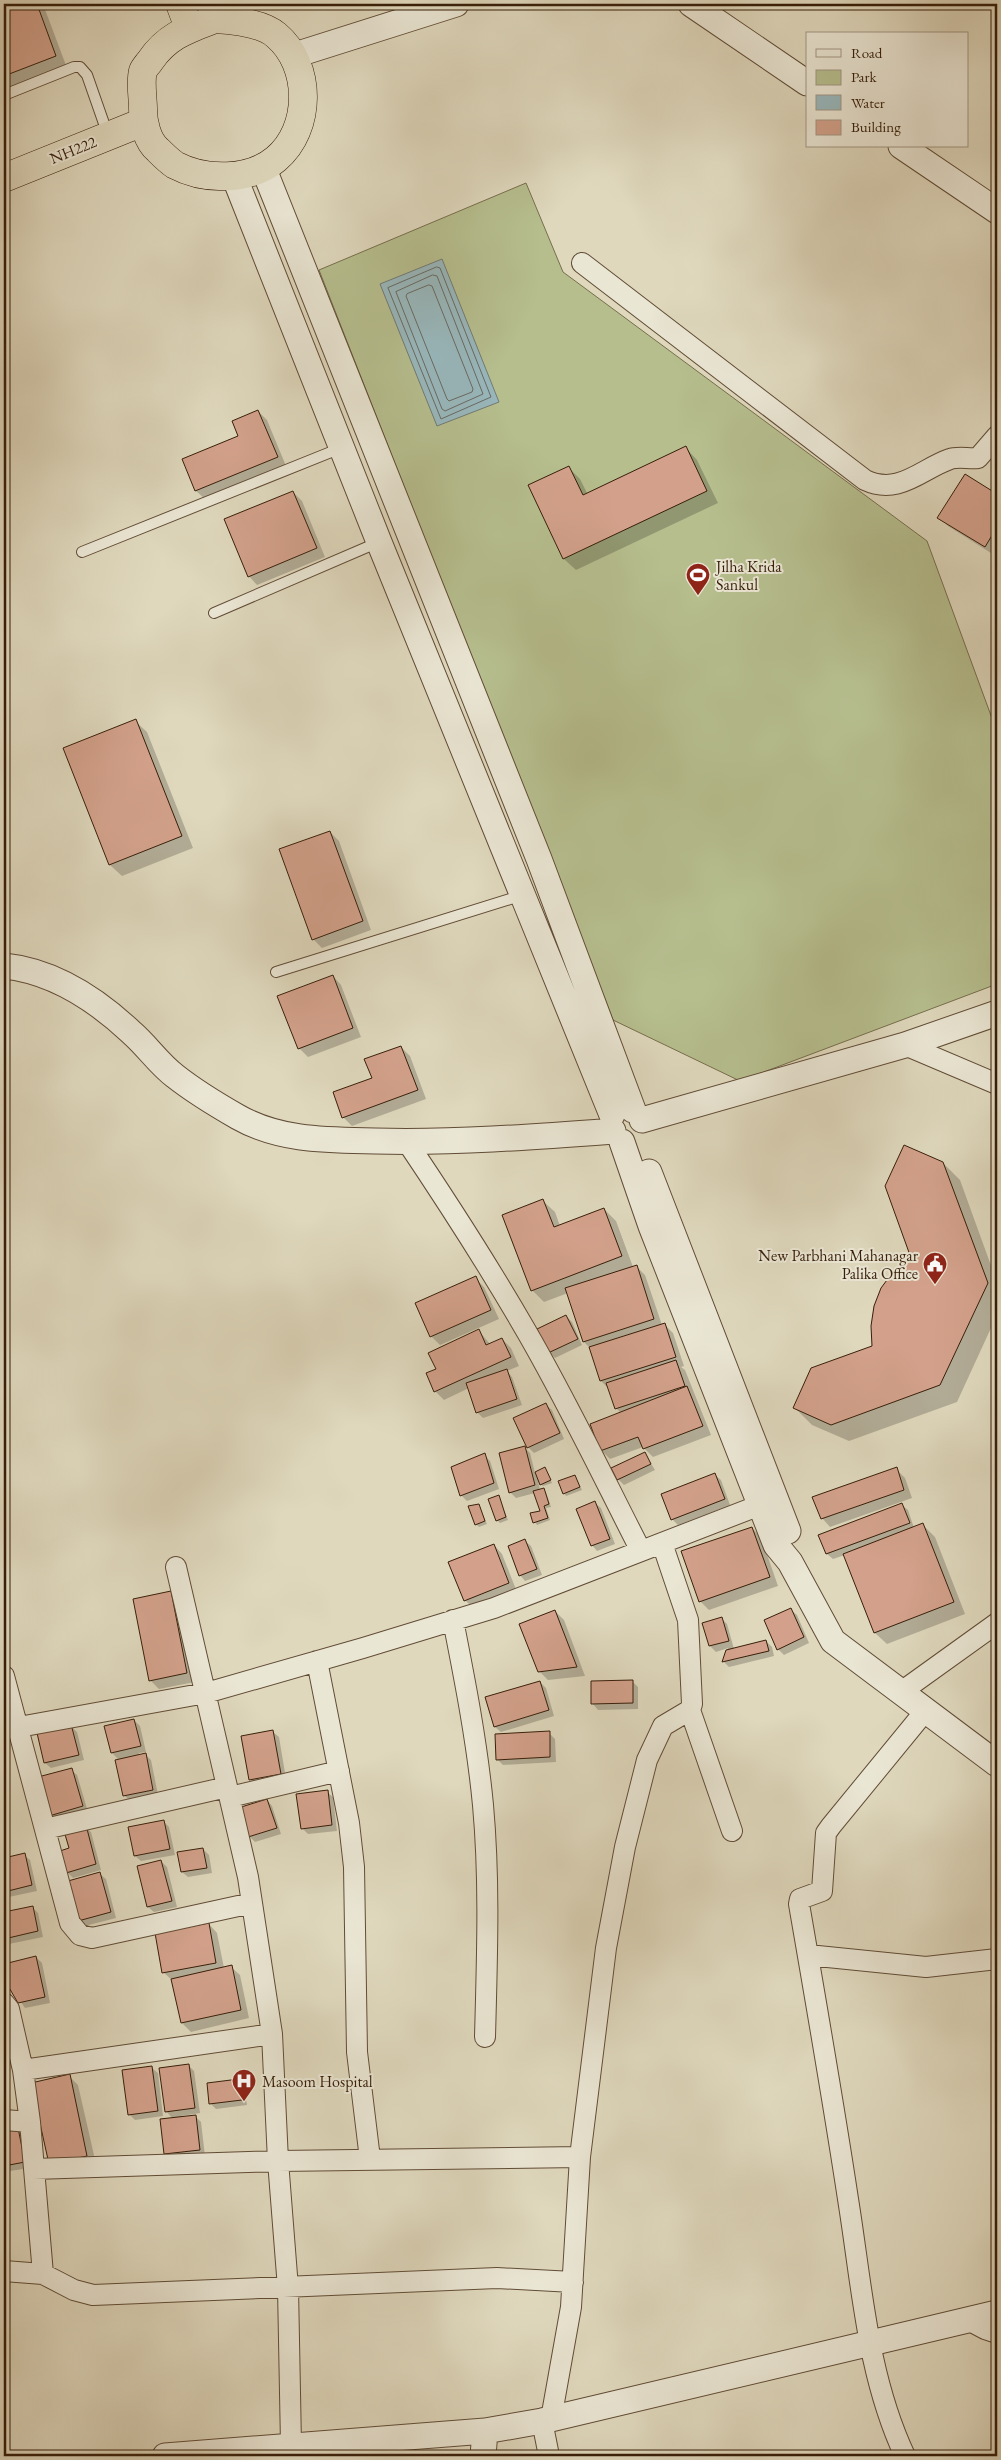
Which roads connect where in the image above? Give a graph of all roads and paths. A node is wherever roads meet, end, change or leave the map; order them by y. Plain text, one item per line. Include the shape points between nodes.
1 (456, 4) edge
2 (691, 4) edge
3 (212, 12) edge
4 (185, 16) edge
5 (295, 55) junction
6 (806, 82) edge
7 (4, 95) edge
8 (143, 122) junction
9 (109, 136) junction
10 (904, 148) edge
11 (263, 167) junction
12 (234, 176) junction
13 (4, 178) edge
14 (997, 211) edge
15 (582, 263) dead end
16 (997, 436) edge
17 (341, 448) junction
18 (398, 511) junction
19 (375, 532) junction
20 (82, 552) dead end
21 (214, 613) dead end
22 (522, 895) junction
23 (4, 966) edge
24 (276, 972) dead end
25 (997, 1013) edge
26 (905, 1045) junction
27 (997, 1084) edge
28 (626, 1126) junction
29 (407, 1142) junction
30 (769, 1502) junction
31 (662, 1543) junction
32 (641, 1551) junction
33 (176, 1567) dead end
34 (453, 1620) junction
35 (997, 1623) edge
36 (318, 1661) junction
37 (4, 1676) edge
38 (206, 1692) junction
39 (902, 1692) junction
40 (690, 1710) junction
41 (926, 1710) junction
42 (19, 1727) junction
43 (997, 1764) edge
44 (339, 1771) junction
45 (228, 1792) junction
46 (46, 1829) junction
47 (732, 1832) dead end
48 (252, 1903) junction
49 (808, 1955) junction
50 (997, 1960) edge
51 (4, 2003) edge
52 (272, 2034) junction
53 (485, 2037) dead end
54 (23, 2070) junction
55 (4, 2120) edge
56 (30, 2122) junction
57 (580, 2157) junction
58 (278, 2160) junction
59 (370, 2160) junction
60 (34, 2168) junction
61 (4, 2271) edge
62 (43, 2274) junction
63 (573, 2282) junction
64 (288, 2288) junction
65 (997, 2313) edge
66 (968, 2320) junction
67 (997, 2333) edge
68 (868, 2344) junction
69 (546, 2420) junction
70 (485, 2431) junction
71 (291, 2445) junction
72 (164, 2456) edge
73 (483, 2456) edge
74 (549, 2456) edge
75 (905, 2456) edge

1 - 5 street
2 - 6 street
3 - 4 highway
3 - 5 highway via 275,34
4 - 8 highway via 143,71
5 - 11 highway via 302,78 303,108 295,133 277,158
7 - 9 lane via 80,67 87,75
8 - 9 highway, NH222
8 - 12 highway via 155,147 176,165 212,176
9 - 13 highway, NH222
10 - 14 street
11 - 12 highway
11 - 18 street
12 - 17 street
15 - 16 street via 874,484 884,486 905,482 948,459 978,458
17 - 19 street
17 - 20 lane
18 - 19 street
18 - 28 street via 539,859
19 - 21 lane
19 - 22 street
22 - 24 lane
22 - 28 street
23 - 29 street via 53,977 85,996 132,1032 174,1075 239,1118 271,1131 310,1140
25 - 26 street
26 - 27 street
26 - 28 street
28 - 29 street via 443,1143
28 - 30 street
29 - 32 street via 473,1242 525,1330
30 - 31 street
30 - 39 street via 789,1531 790,1562 833,1641
31 - 32 street
31 - 40 street via 688,1620
32 - 34 street via 494,1608
33 - 38 street
34 - 36 street
34 - 53 street via 473,1721 483,1805 489,1900
35 - 39 street
36 - 38 street
36 - 44 street
37 - 42 street
38 - 42 street
38 - 45 street
39 - 41 street
40 - 47 street
40 - 57 street via 663,1726 647,1760 625,1847 606,1948
41 - 43 street
41 - 49 street via 826,1834 822,1891 804,1896 799,1904
42 - 46 street
44 - 45 street
44 - 59 street via 354,1867 357,2052
45 - 46 street
45 - 48 street
46 - 48 street via 70,1923 80,1935 92,1938
48 - 52 street
49 - 50 street via 926,1967
49 - 68 street
51 - 54 street via 9,2009
52 - 54 street
52 - 58 street
54 - 56 street
55 - 56 street
56 - 60 street
57 - 59 street
57 - 63 street
58 - 59 street
58 - 60 street
58 - 64 street
60 - 62 street
61 - 62 street
62 - 64 street via 92,2295
63 - 64 street via 497,2278
63 - 69 street via 571,2307
64 - 71 street
65 - 66 street
66 - 67 street
66 - 68 street
68 - 69 street
68 - 75 street
69 - 70 street
69 - 74 street
70 - 71 street
70 - 73 street
71 - 72 street

